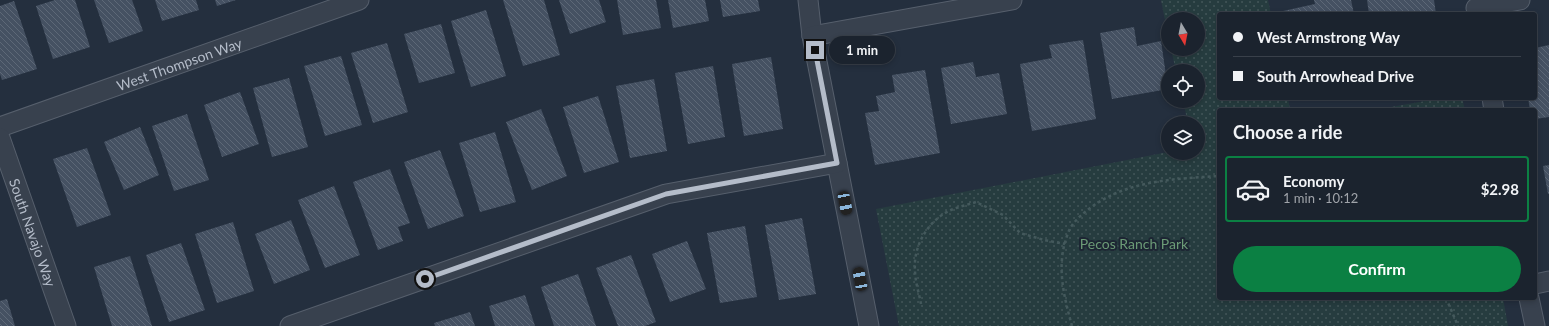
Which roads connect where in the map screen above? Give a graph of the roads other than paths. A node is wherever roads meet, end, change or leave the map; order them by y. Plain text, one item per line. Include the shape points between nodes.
1 (359, 0) edge
2 (808, 0) edge
3 (1012, 0) edge
4 (1520, 0) edge
5 (1476, 7) edge
6 (812, 36) junction
7 (0, 127) edge
8 (0, 138) edge
9 (837, 163) junction
10 (1549, 281) edge
11 (1537, 284) edge
12 (1529, 300) edge
13 (66, 326) edge
14 (290, 326) edge
15 (869, 326) edge
16 (1535, 326) edge

1 - 7 street, West Thompson Way
2 - 6 street
3 - 6 street
4 - 5 street
6 - 9 street
8 - 13 street, South Navajo Way
9 - 14 street via 666,194
9 - 15 street
10 - 11 street
12 - 16 street

